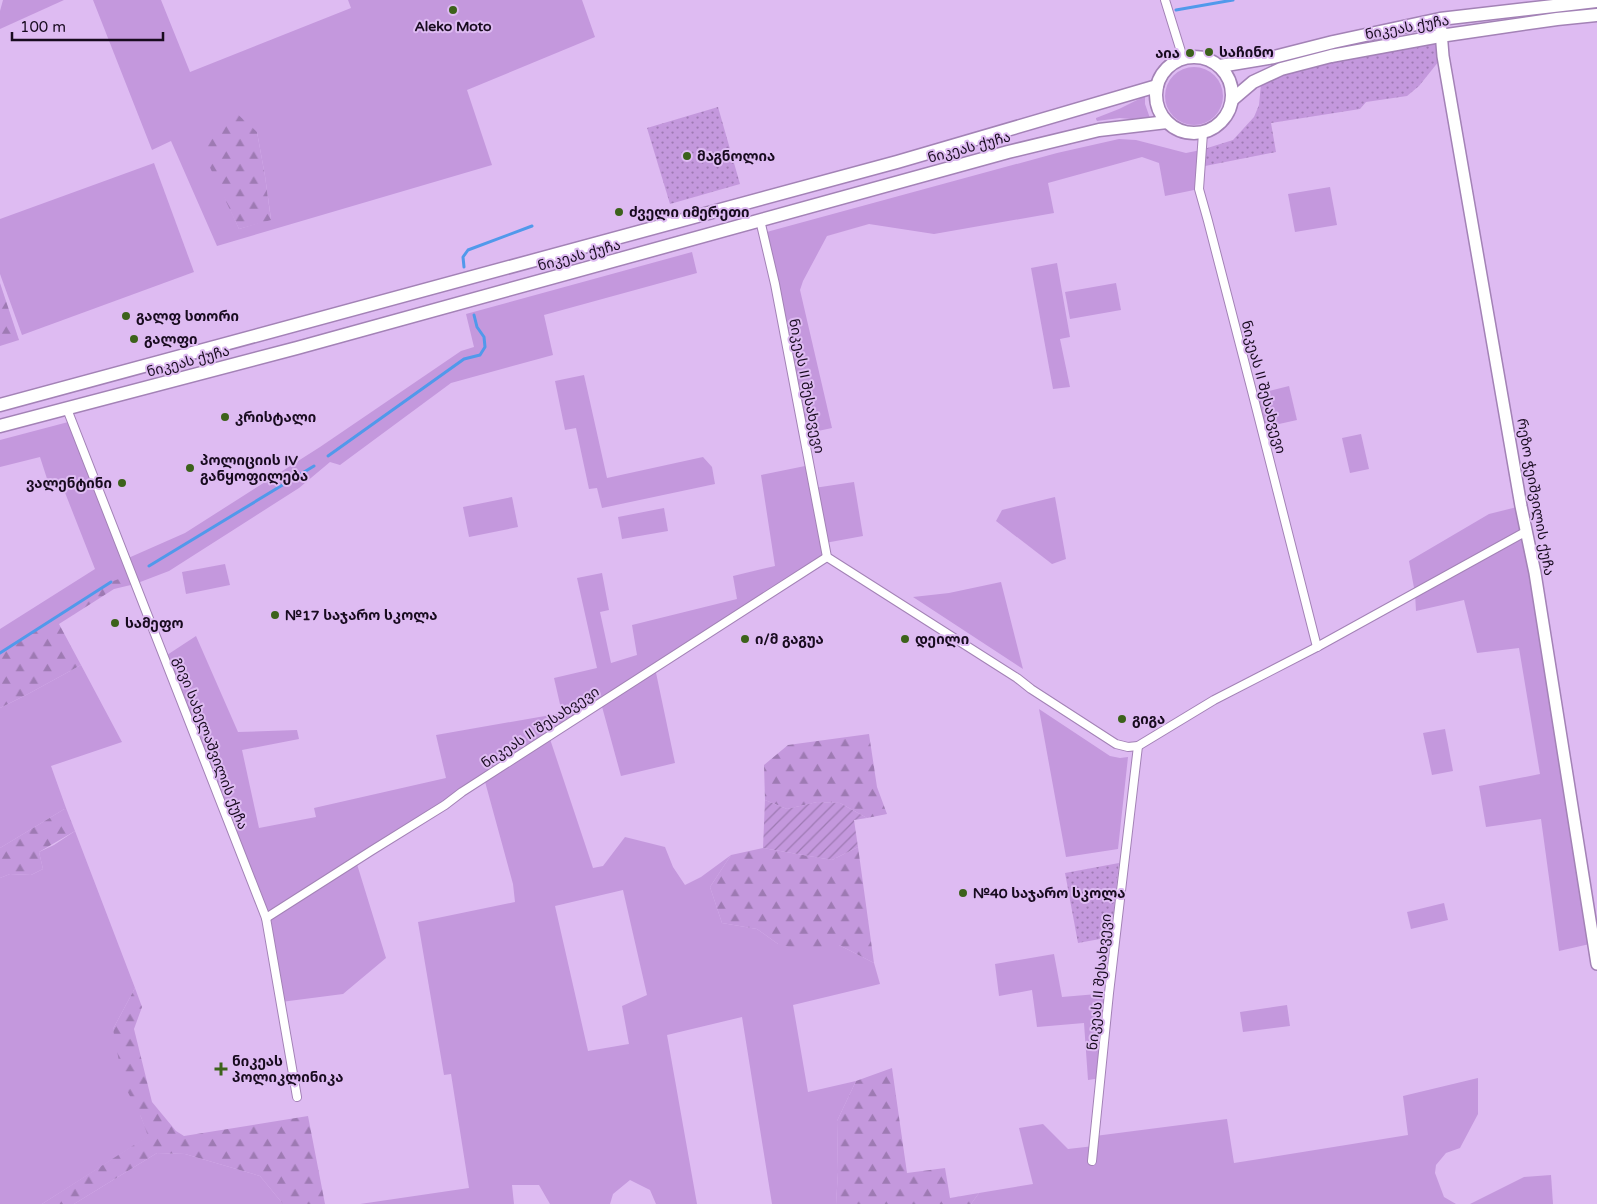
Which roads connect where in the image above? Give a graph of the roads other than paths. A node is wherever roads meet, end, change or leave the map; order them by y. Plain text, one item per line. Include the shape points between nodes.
1 (1165, 0) edge
2 (1597, 0) edge
3 (1597, 15) edge
4 (1440, 19) junction
5 (1440, 36) junction
6 (1183, 58) junction
7 (1220, 66) junction
8 (1157, 86) junction
9 (1233, 99) junction
10 (1167, 122) junction
11 (1203, 133) junction
12 (760, 220) junction
13 (216, 346) junction
14 (221, 368) junction
15 (0, 405) edge
16 (67, 409) junction
17 (0, 426) edge
18 (1527, 531) junction
19 (827, 557) junction
20 (1317, 647) junction
21 (1138, 746) junction
22 (266, 918) junction
23 (1597, 964) edge
24 (297, 1097) dead end
25 (1092, 1161) dead end

1 - 6 street
2 - 4 main road, ნიკეას ქუჩა
3 - 5 main road, ნიკეას ქუჩა
4 - 5 main road, რეზო ჭეიშვილის ქუჩა
4 - 7 main road, ნიკეას ქუჩა
5 - 9 main road, ნიკეას ქუჩა via 1355,51 1281,69 1254,82
5 - 18 main road, რეზო ჭეიშვილის ქუჩა
6 - 7 main road via 1196,57
6 - 8 main road via 1171,64
7 - 9 main road via 1232,87
8 - 10 main road via 1156,100
8 - 13 main road, ნიკეას ქუჩა via 897,162
9 - 11 main road, ნიკეას ქუჩა via 1223,121
10 - 11 main road via 1179,131
10 - 12 main road, ნიკეას ქუჩა via 1099,130
11 - 20 street, ნიკეას II შესახვევი via 1199,189
12 - 14 main road, ნიკეას ქუჩა
12 - 19 street, ნიკეას II შესახვევი
13 - 14 main road
13 - 15 main road, ნიკეას ქუჩა
14 - 16 main road, ნიკეას ქუჩა
16 - 17 main road, ნიკეას ქუჩა
16 - 22 street, გივი სახელაშვილის ქუჩა
18 - 20 street
18 - 23 main road, რეზო ჭეიშვილის ქუჩა
19 - 21 street via 1116,744
19 - 22 street, ნიკეას II შესახვევი
20 - 21 street via 1214,700
21 - 25 street, ნიკეას II შესახვევი
22 - 24 street, გივი სახელაშვილის ქუჩა

